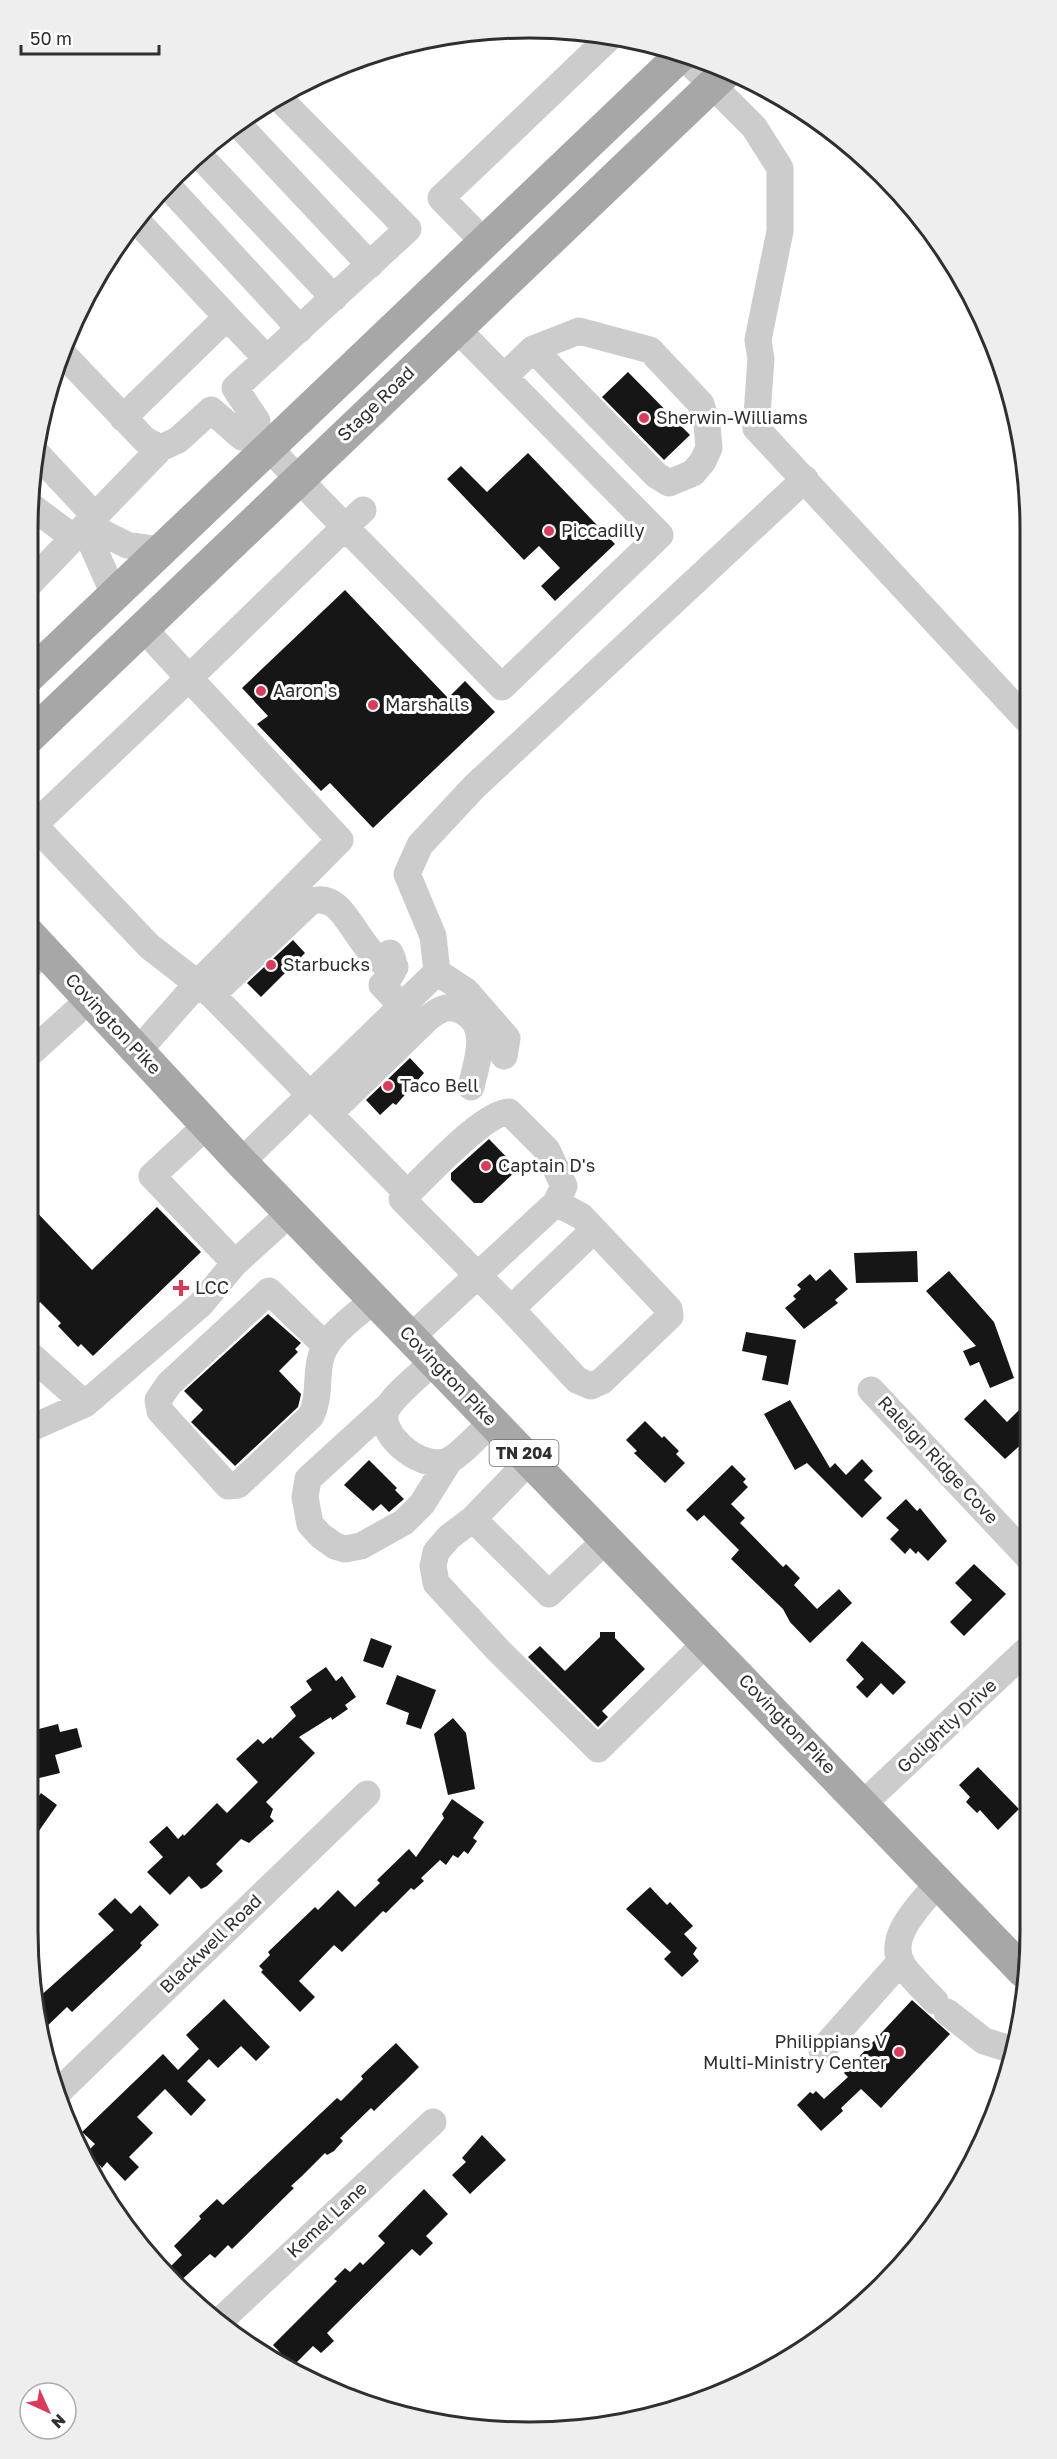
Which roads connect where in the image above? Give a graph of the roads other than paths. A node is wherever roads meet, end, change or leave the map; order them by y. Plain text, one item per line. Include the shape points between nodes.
1 (603, 44) edge
2 (674, 60) edge
3 (719, 79) edge
4 (284, 103) edge
5 (242, 130) edge
6 (204, 160) edge
7 (172, 191) edge
8 (441, 198) junction
9 (142, 226) edge
10 (408, 230) junction
11 (484, 242) junction
12 (370, 265) junction
13 (334, 298) junction
14 (227, 317) junction
15 (456, 328) junction
16 (300, 329) junction
17 (533, 349) junction
18 (267, 359) junction
19 (68, 360) edge
20 (505, 376) junction
21 (235, 388) junction
22 (212, 410) junction
23 (123, 418) junction
24 (262, 441) junction
25 (161, 448) junction
26 (42, 461) edge
27 (298, 478) junction
28 (805, 479) junction
29 (39, 509) edge
30 (354, 518) junction
31 (85, 526) junction
32 (160, 550) junction
33 (38, 575) edge
34 (114, 594) junction
35 (142, 627) junction
36 (38, 667) edge
37 (189, 678) junction
38 (1020, 712) edge
39 (38, 728) edge
40 (38, 821) edge
41 (38, 829) edge
42 (38, 954) edge
43 (437, 972) junction
44 (205, 989) junction
45 (90, 999) junction
46 (402, 1006) junction
47 (38, 1046) edge
48 (138, 1051) junction
49 (504, 1056) dead end
50 (471, 1088) dead end
51 (311, 1094) junction
52 (330, 1113) junction
53 (207, 1125) junction
54 (241, 1161) junction
55 (408, 1194) junction
56 (556, 1203) junction
57 (290, 1213) junction
58 (594, 1230) junction
59 (235, 1263) junction
60 (478, 1274) junction
61 (375, 1299) junction
62 (511, 1309) junction
63 (411, 1337) junction
64 (325, 1345) junction
65 (434, 1361) junction
66 (38, 1362) edge
67 (872, 1390) dead end
68 (85, 1404) junction
69 (387, 1407) junction
70 (493, 1421) junction
71 (38, 1425) edge
72 (530, 1460) junction
73 (449, 1461) junction
74 (473, 1519) junction
75 (607, 1539) junction
76 (1020, 1548) edge
77 (707, 1642) junction
78 (1020, 1656) edge
79 (367, 1794) dead end
80 (864, 1803) junction
81 (939, 1882) junction
82 (901, 1961) junction
83 (1018, 1965) edge
84 (1005, 2048) edge
85 (822, 2050) dead end
86 (64, 2087) edge
87 (433, 2122) dead end
88 (225, 2316) edge

1 - 8 street
2 - 11 main road
3 - 15 main road, Stage Road
3 - 28 street via 780,168 780,231 758,340 761,359 756,428
4 - 10 street
5 - 12 street
6 - 13 street
7 - 16 street
8 - 10 street
8 - 11 street
9 - 14 street
10 - 12 street
11 - 24 main road
12 - 13 street
13 - 16 street
14 - 18 street
14 - 23 street
15 - 20 street
15 - 27 main road, Stage Road
16 - 18 street
17 - 17 street via 579,332 650,350 701,404 709,448 703,461 682,480 669,483 656,475
17 - 20 street
18 - 21 street
19 - 23 street
20 - 30 street via 660,535 502,687
21 - 22 street
21 - 24 street via 257,421
22 - 24 street via 242,437
22 - 25 street via 178,440
23 - 25 street via 145,440
24 - 27 street
24 - 32 main road
25 - 31 street
26 - 31 street
27 - 30 street
27 - 35 main road, Stage Road
28 - 38 street
28 - 43 street via 474,787 420,845 407,874 433,936
29 - 31 street
30 - 37 street
31 - 32 street via 127,545
31 - 33 street
31 - 34 street
32 - 34 main road
34 - 36 main road
35 - 37 street
35 - 39 main road, Stage Road
37 - 40 street
37 - 44 street via 340,840
41 - 44 street via 149,946
42 - 45 main road, Covington Pike / TN 204
43 - 46 street
43 - 49 street via 466,991 507,1038
44 - 46 street via 310,902 325,899 349,918 361,921 392,955 388,976
44 - 48 street
44 - 51 street
45 - 47 street
45 - 48 main road, Covington Pike / TN 204
46 - 51 street
48 - 53 main road, Covington Pike / TN 204
50 - 52 street via 479,1032 466,1013 444,1008 428,1018
51 - 52 street
51 - 54 street
52 - 55 street
53 - 54 main road, Covington Pike / TN 204
53 - 59 street via 152,1176
54 - 57 main road, Covington Pike / TN 204
55 - 56 street via 498,1112 509,1112 547,1150 564,1186
55 - 60 street via 402,1199
56 - 58 street via 581,1216
56 - 60 street
57 - 59 street
57 - 61 main road, Covington Pike / TN 204
58 - 62 street
58 - 62 street via 669,1309 670,1316 602,1381 591,1386 577,1380
59 - 68 street via 201,1304
60 - 62 street
60 - 63 street
61 - 63 main road, Covington Pike / TN 204
61 - 64 street
63 - 65 main road, Covington Pike / TN 204
64 - 64 street via 319,1362 318,1402 311,1416 238,1485 228,1486 160,1411 158,1400 169,1384 270,1291
65 - 69 street
65 - 70 main road, Covington Pike / TN 204
66 - 68 street
67 - 76 street, Raleigh Ridge Cove
68 - 71 street
69 - 73 street via 384,1419 389,1431 406,1452 419,1461
69 - 73 street via 308,1479 305,1497 310,1524 335,1546 345,1549 361,1545 404,1522 422,1504
70 - 72 main road, Covington Pike / TN 204
70 - 73 street
72 - 74 street
72 - 75 main road, Covington Pike / TN 204
74 - 75 street via 549,1594
74 - 77 street via 436,1552 436,1583 598,1749
75 - 77 main road, Covington Pike / TN 204
77 - 80 main road, Covington Pike / TN 204
78 - 80 street, Golightly Drive
79 - 86 street, Blackwell Road
80 - 81 main road, Covington Pike / TN 204
81 - 82 street via 898,1941
81 - 83 main road, Covington Pike / TN 204
82 - 84 street via 941,2007 984,2041
82 - 85 street
87 - 88 street, Kemel Lane

